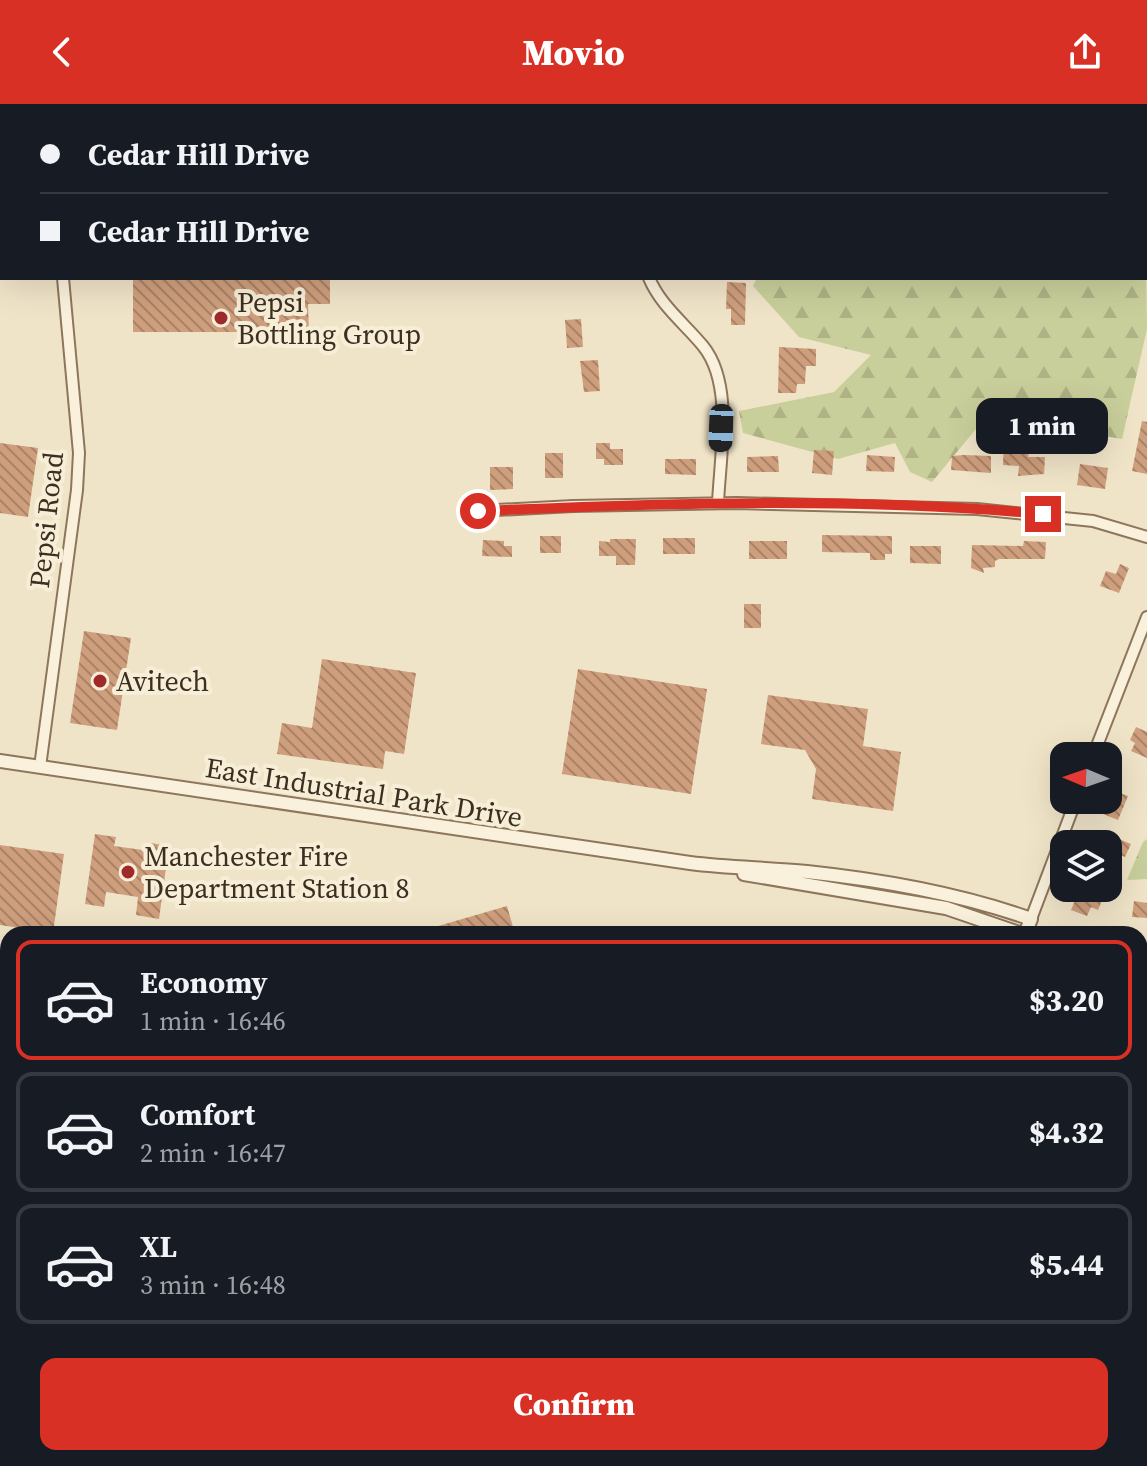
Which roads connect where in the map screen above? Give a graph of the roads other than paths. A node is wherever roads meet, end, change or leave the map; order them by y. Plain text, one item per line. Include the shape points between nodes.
1 (63, 280) edge
2 (650, 280) edge
3 (718, 503) junction
4 (478, 511) dead end
5 (1147, 537) edge
6 (1147, 617) edge
7 (1098, 742) edge
8 (0, 761) edge
9 (40, 767) junction
10 (1071, 814) edge
11 (722, 867) junction
12 (1031, 919) junction
13 (1000, 926) edge
14 (1028, 926) edge

1 - 9 street, Pepsi Road via 79,453
2 - 3 street via 663,303 704,347 718,374
3 - 4 street
3 - 5 street via 992,510 1093,521
6 - 7 street
8 - 9 street, East Industrial Park Drive
9 - 11 street, East Industrial Park Drive
10 - 12 street
11 - 12 street, East Industrial Park Drive via 894,884
11 - 13 street, East Industrial Park Drive via 946,908
12 - 14 street

